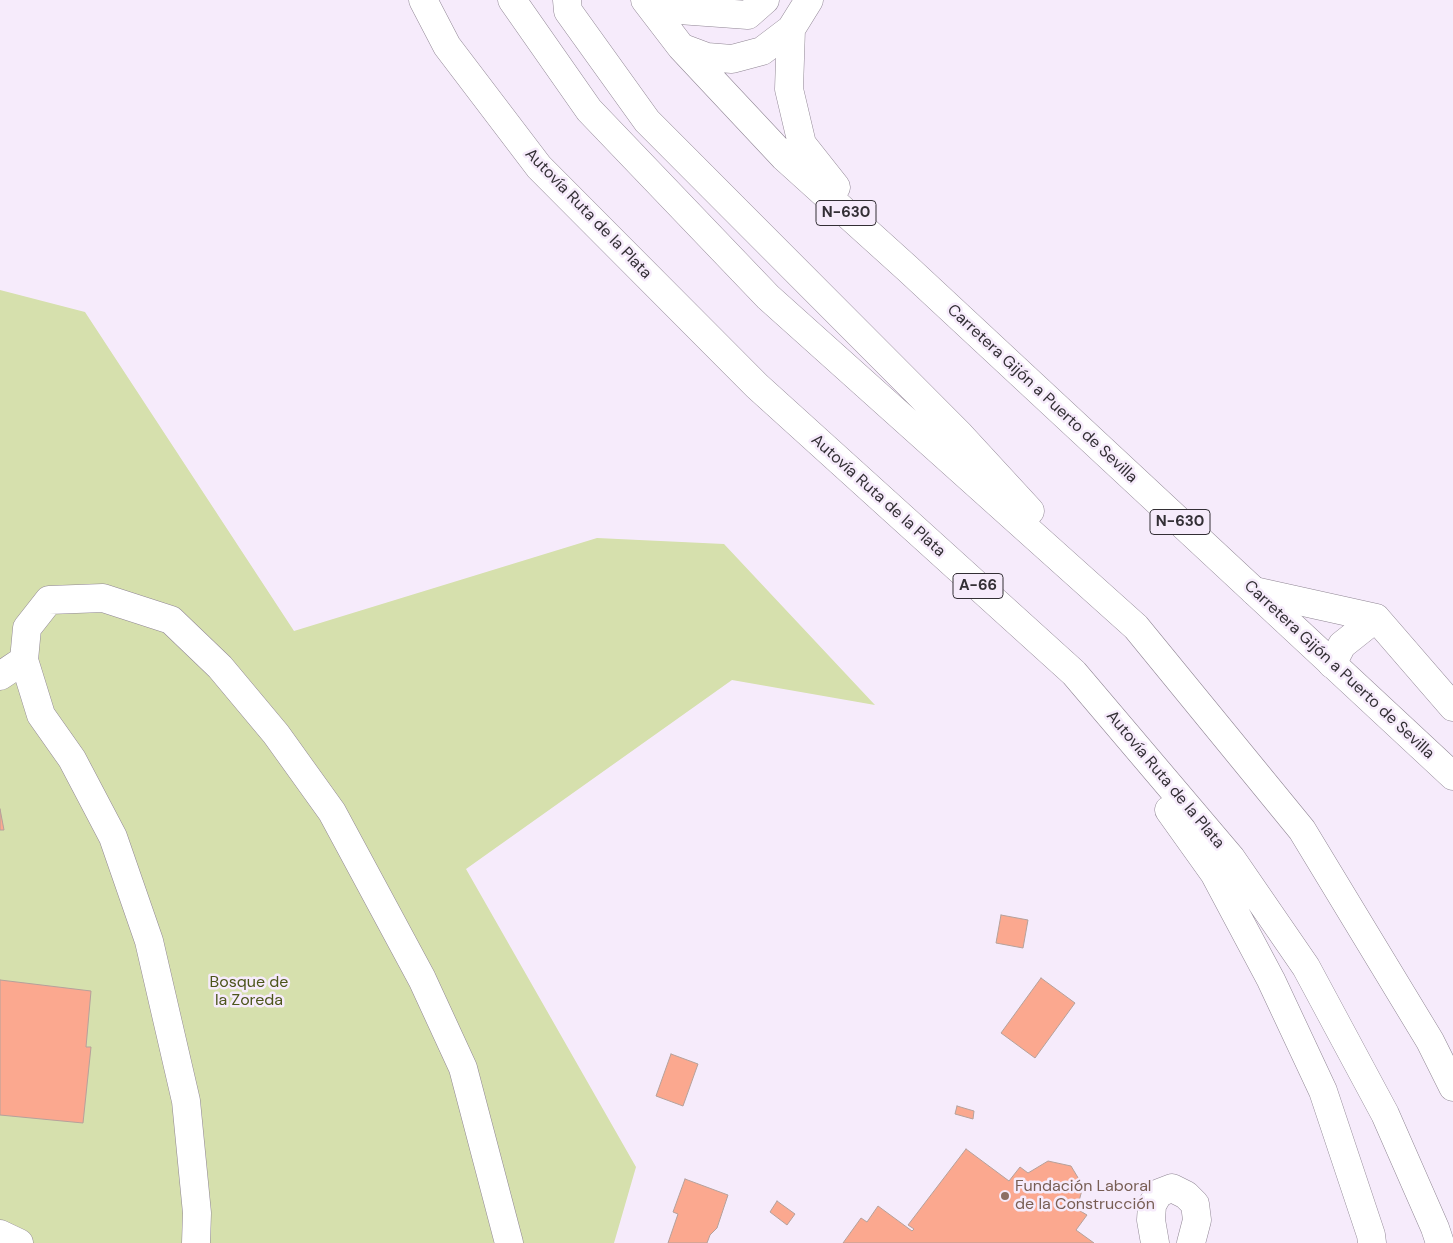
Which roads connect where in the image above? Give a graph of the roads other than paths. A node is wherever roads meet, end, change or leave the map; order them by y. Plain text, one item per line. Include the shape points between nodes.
1 (423, 0) edge
2 (512, 0) edge
3 (567, 0) edge
4 (645, 0) edge
5 (653, 0) edge
6 (809, 0) edge
7 (757, 7) edge
8 (791, 29) junction
9 (681, 47) junction
10 (732, 59) junction
11 (737, 107) junction
12 (908, 269) junction
13 (1254, 591) junction
14 (1376, 618) junction
15 (1136, 627) junction
16 (24, 660) junction
17 (1332, 664) junction
18 (1074, 673) junction
19 (0, 676) edge
20 (1453, 707) edge
21 (1453, 776) edge
22 (1453, 1087) edge
23 (0, 1234) edge
24 (19, 1243) edge
25 (196, 1243) edge
26 (509, 1243) edge
27 (1155, 1243) edge
28 (1191, 1243) edge
29 (1372, 1243) edge
30 (1440, 1243) edge

1 - 18 main road, Autovía Ruta de la Plata / A-66 via 447,46 539,167 757,386
2 - 15 main road via 589,110 768,297
3 - 15 main road via 568,11 647,121 960,434
4 - 9 main road, Carretera Gijón a Puerto de Sevilla / N-630
5 - 7 main road via 679,10
6 - 8 main road
7 - 10 main road
8 - 10 main road via 762,51
8 - 12 main road via 789,89 802,144
9 - 10 main road via 708,57
9 - 11 main road, Carretera Gijón a Puerto de Sevilla / N-630
10 - 11 main road
11 - 12 main road, Carretera Gijón a Puerto de Sevilla / N-630 via 784,158
12 - 13 main road, Carretera Gijón a Puerto de Sevilla / N-630
13 - 14 main road
13 - 17 main road, Carretera Gijón a Puerto de Sevilla / N-630
14 - 17 main road via 1342,646
14 - 20 main road
15 - 22 main road via 1302,830 1430,1041
16 - 19 main road
16 - 25 main road via 42,716 72,759 113,837 149,941 186,1101 197,1213
16 - 26 main road via 27,628 49,600 103,598 171,620 220,667 276,734 332,812 422,979 463,1068
17 - 21 main road, Carretera Gijón a Puerto de Sevilla / N-630
18 - 29 main road via 1214,873 1272,980 1323,1091
18 - 30 main road, Autovía Ruta de la Plata / A-66 via 1231,858 1306,967 1385,1114
23 - 24 main road
27 - 28 main road via 1152,1204 1159,1193 1172,1188 1195,1204 1197,1220

